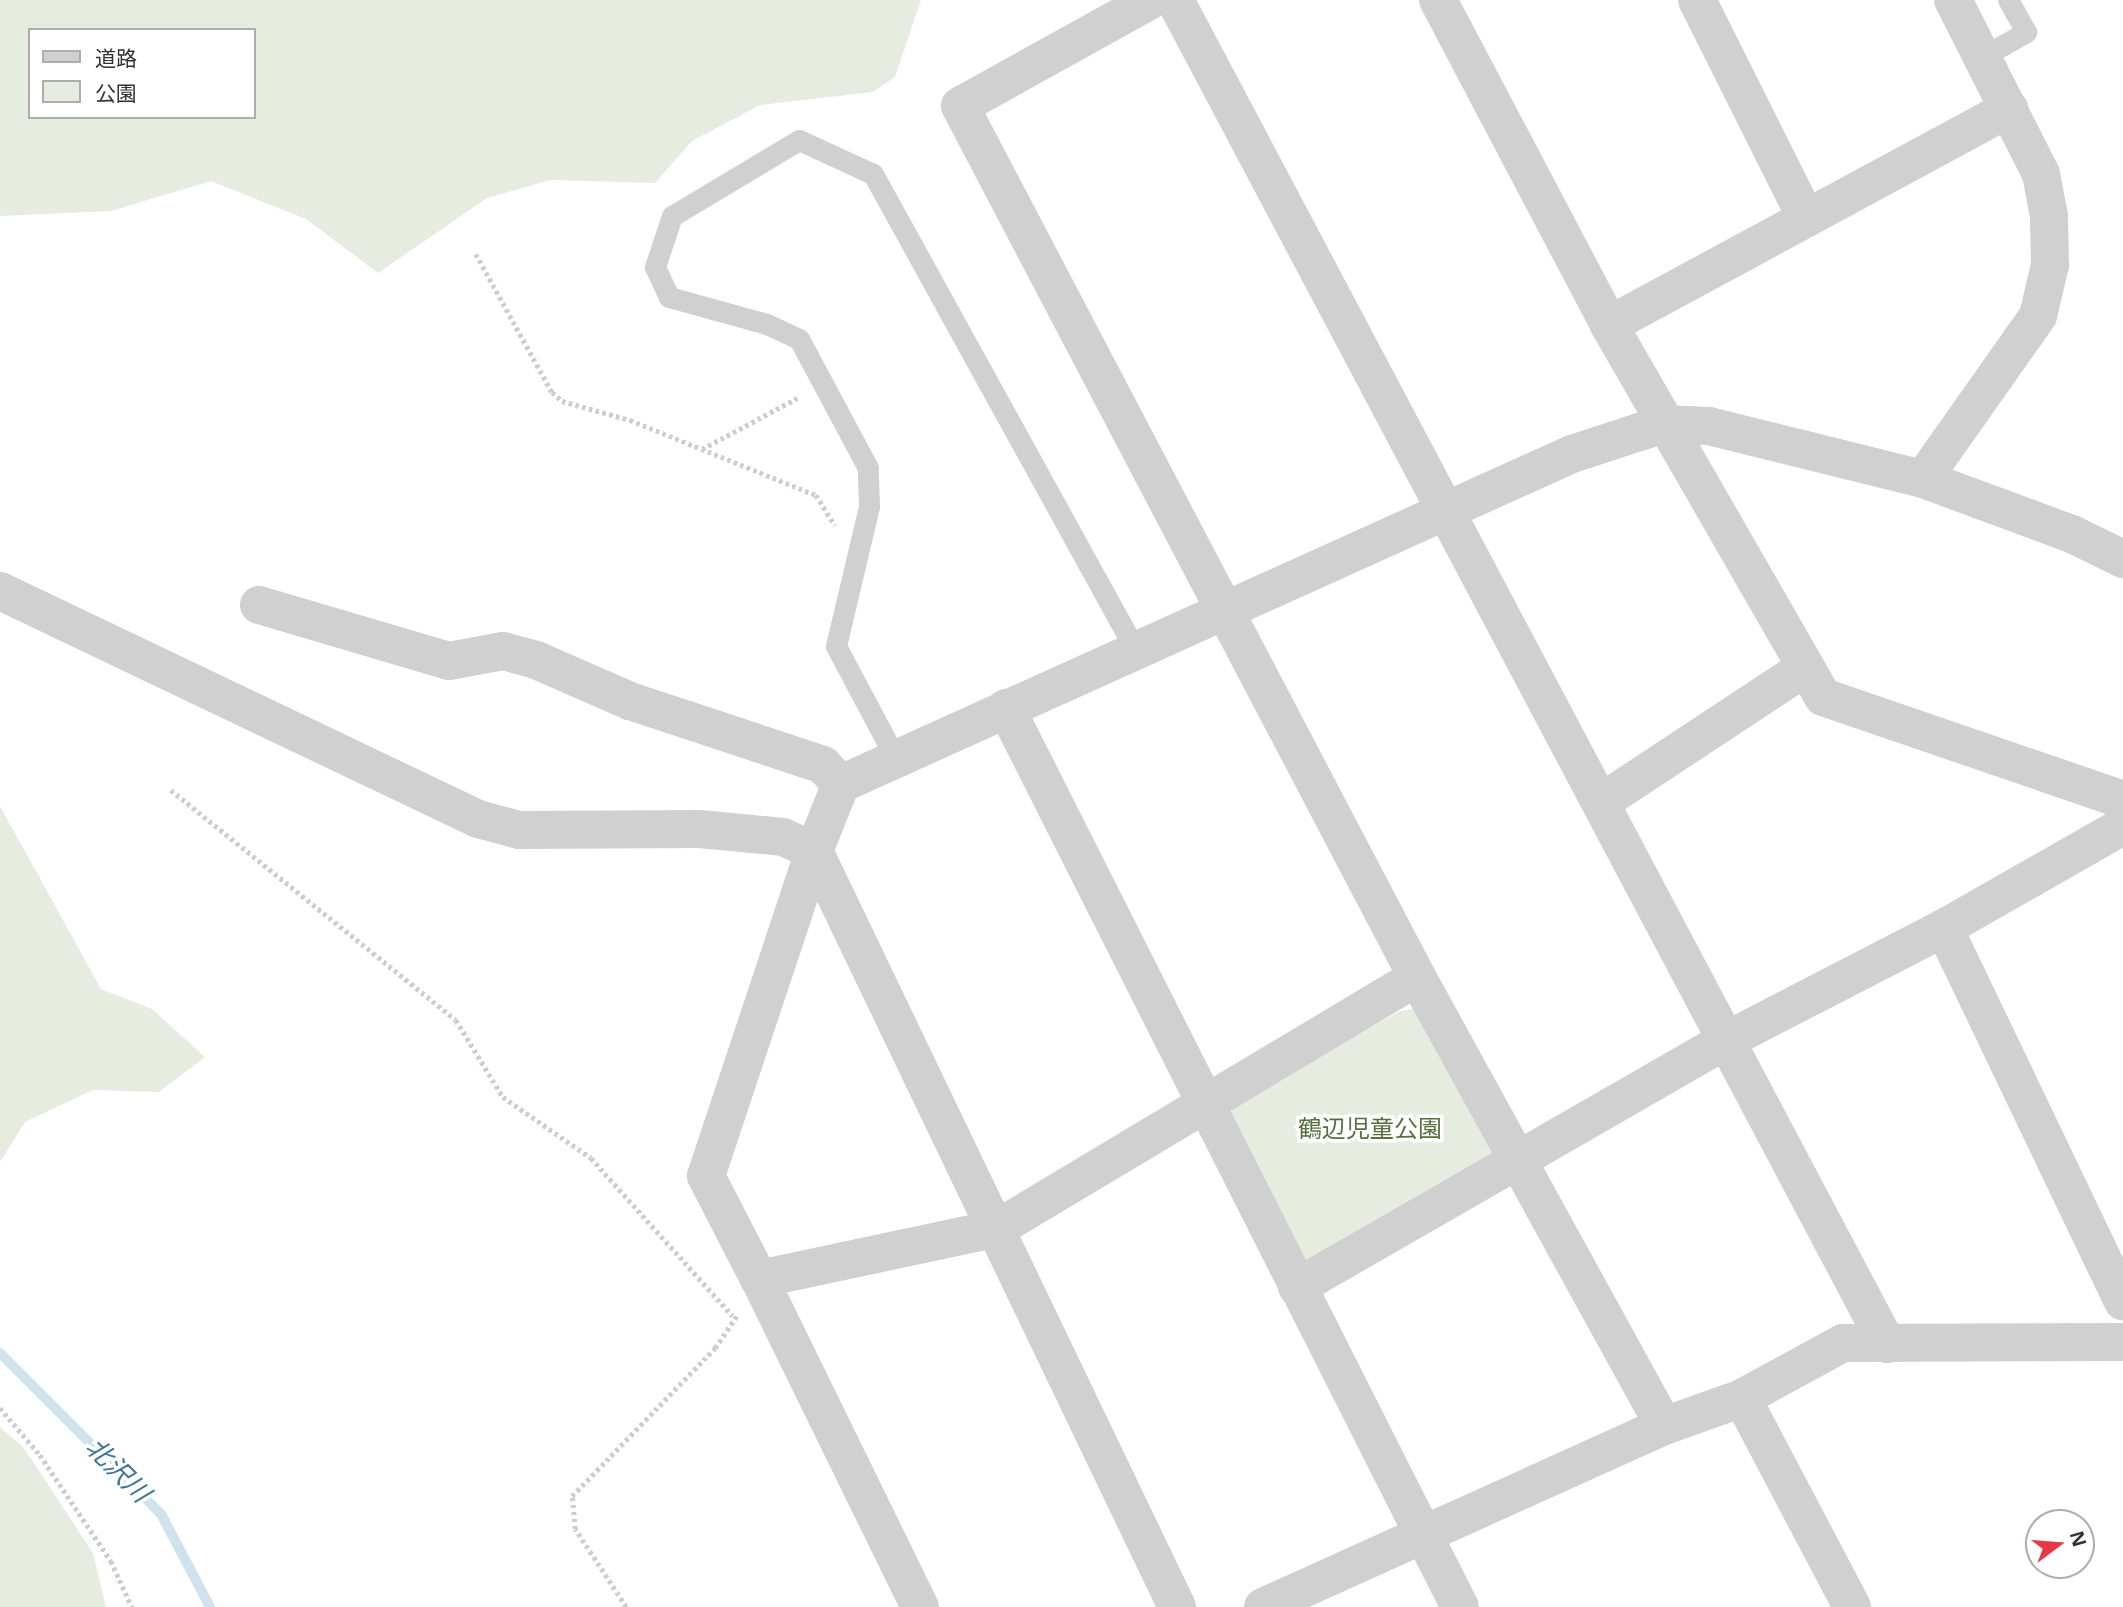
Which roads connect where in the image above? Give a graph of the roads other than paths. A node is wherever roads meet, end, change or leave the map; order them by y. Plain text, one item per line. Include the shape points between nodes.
1 (1151, 0) edge
2 (1175, 0) edge
3 (1438, 0) edge
4 (1697, 0) edge
5 (1954, 0) edge
6 (2008, 0) edge
7 (1982, 57) junction
8 (2009, 109) junction
9 (1807, 218) junction
10 (1609, 325) junction
11 (1664, 424) junction
12 (1923, 479) junction
13 (1448, 508) junction
14 (2123, 559) edge
15 (0, 591) edge
16 (259, 605) dead end
17 (1224, 607) junction
18 (1135, 649) junction
19 (1805, 668) junction
20 (1006, 708) junction
21 (896, 759) junction
22 (841, 784) junction
23 (2123, 800) edge
24 (1603, 801) junction
25 (2123, 826) edge
26 (814, 851) junction
27 (1944, 928) junction
28 (1417, 977) junction
29 (1729, 1039) junction
30 (1205, 1104) junction
31 (1517, 1163) junction
32 (998, 1228) junction
33 (759, 1279) junction
34 (1297, 1287) junction
35 (2123, 1301) edge
36 (2123, 1342) edge
37 (1887, 1344) junction
38 (1742, 1398) junction
39 (1664, 1426) junction
40 (1423, 1538) junction
41 (920, 1607) edge
42 (1177, 1607) edge
43 (1263, 1607) edge
44 (1460, 1607) edge
45 (1852, 1607) edge

1 - 17 street via 960,106
2 - 13 street
3 - 10 street
4 - 9 street
5 - 7 street
6 - 7 lane via 2026,32
7 - 8 street
8 - 9 street
8 - 12 street via 2041,174 2049,216 2050,265 2038,316
9 - 10 street
10 - 11 street
11 - 12 street via 1709,426
11 - 13 street via 1572,454
11 - 19 street
12 - 14 street via 2074,535
13 - 17 street
13 - 24 street
15 - 26 street via 478,818 519,830 713,830 783,837
16 - 22 street via 449,661 503,651 536,660 630,701 823,765
17 - 18 street
17 - 28 street
18 - 20 street
18 - 21 lane via 873,174 799,140 672,216 655,267 669,297 767,324 799,339 868,468 869,506 836,646
19 - 23 street via 1823,696
19 - 24 street
20 - 21 street
20 - 30 street
21 - 22 street
22 - 26 street
24 - 29 street
25 - 27 street
26 - 32 street
26 - 33 street via 706,1176
27 - 29 street
27 - 35 street
28 - 30 street
28 - 31 street
29 - 31 street
29 - 37 street
30 - 32 street
30 - 34 street
31 - 34 street
31 - 39 street
32 - 33 street
32 - 42 street
33 - 41 street
34 - 40 street
36 - 37 street
37 - 38 street via 1843,1343
38 - 39 street
38 - 45 street
39 - 40 street
40 - 43 street
40 - 44 street

